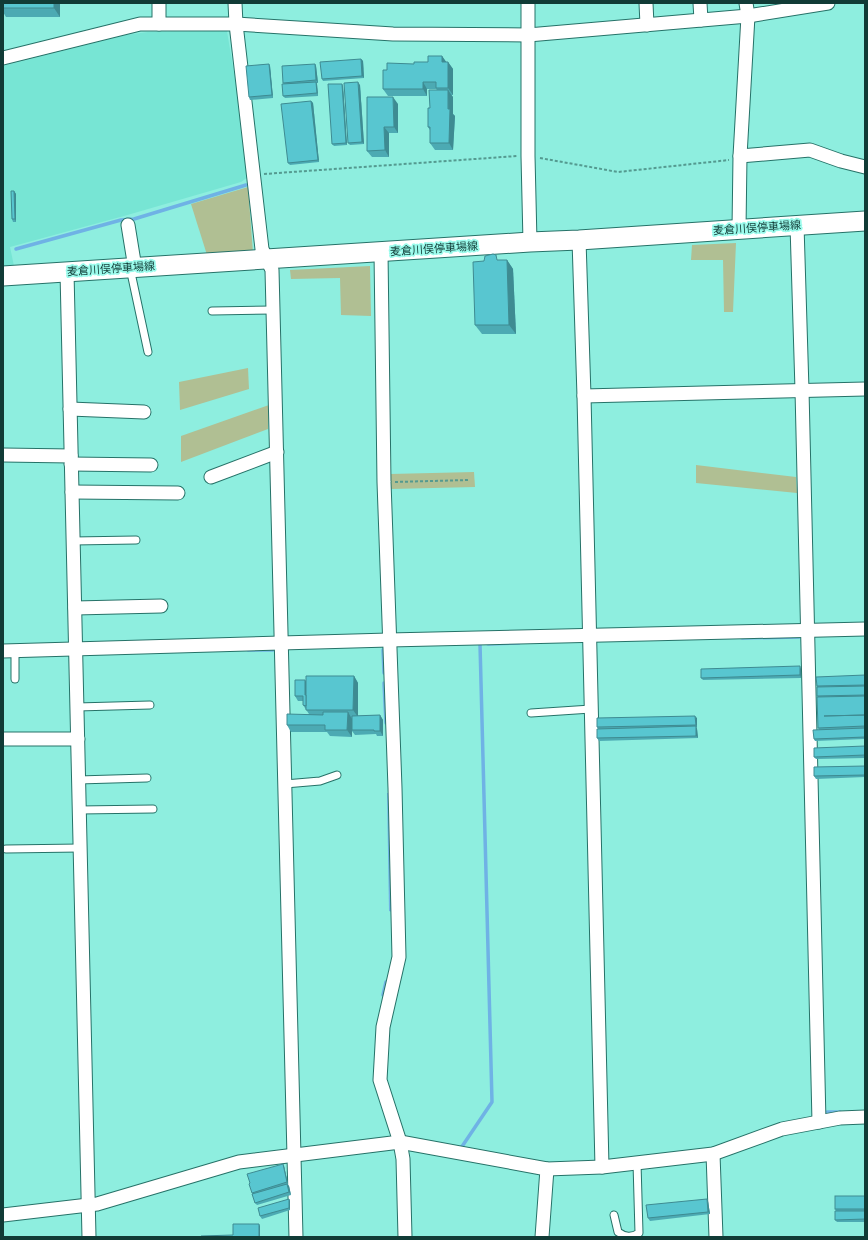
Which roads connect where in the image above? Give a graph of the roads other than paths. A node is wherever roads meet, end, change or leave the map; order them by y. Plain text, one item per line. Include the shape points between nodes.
1 (159, 3) edge
2 (235, 3) edge
3 (528, 3) edge
4 (646, 3) edge
5 (700, 3) edge
6 (746, 3) edge
7 (828, 3) edge
8 (748, 16) junction
9 (701, 20) junction
10 (159, 24) junction
11 (236, 24) junction
12 (647, 25) junction
13 (528, 36) junction
14 (3, 58) edge
15 (740, 156) junction
16 (865, 167) edge
17 (865, 221) edge
18 (128, 225) dead end
19 (797, 225) junction
20 (739, 229) junction
21 (579, 240) junction
22 (530, 242) junction
23 (381, 252) junction
24 (267, 260) junction
25 (132, 268) junction
26 (66, 272) junction
27 (3, 276) edge
28 (273, 310) junction
29 (212, 311) dead end
30 (148, 352) dead end
31 (865, 389) edge
32 (802, 390) junction
33 (584, 396) junction
34 (70, 409) junction
35 (144, 412) dead end
36 (277, 452) junction
37 (3, 454) edge
38 (71, 460) junction
39 (151, 465) dead end
40 (211, 478) dead end
41 (72, 492) junction
42 (178, 493) dead end
43 (136, 540) dead end
44 (73, 541) junction
45 (161, 606) dead end
46 (75, 608) junction
47 (865, 629) edge
48 (807, 630) junction
49 (589, 636) junction
50 (389, 640) junction
51 (282, 644) junction
52 (76, 649) junction
53 (9, 651) edge
54 (15, 679) dead end
55 (150, 705) dead end
56 (77, 707) junction
57 (591, 709) junction
58 (531, 713) dead end
59 (3, 739) edge
60 (78, 739) junction
61 (337, 775) dead end
62 (147, 778) dead end
63 (78, 780) junction
64 (285, 784) junction
65 (153, 809) dead end
66 (79, 810) junction
67 (80, 848) junction
68 (6, 849) dead end
69 (865, 1117) edge
70 (819, 1122) junction
71 (400, 1142) junction
72 (713, 1154) junction
73 (294, 1155) junction
74 (637, 1163) junction
75 (602, 1167) junction
76 (547, 1169) junction
77 (88, 1204) junction
78 (3, 1215) edge
79 (614, 1215) dead end
80 (89, 1237) edge
81 (296, 1237) edge
82 (405, 1237) edge
83 (542, 1237) edge
84 (716, 1237) edge

1 - 10 street
2 - 11 street
3 - 13 street
4 - 12 street
5 - 9 street
6 - 8 street
7 - 8 street
8 - 9 street
8 - 15 street
9 - 12 street
10 - 11 street
10 - 14 street via 140,24
11 - 13 street via 393,34
11 - 24 street via 262,249
12 - 13 street
13 - 22 street
15 - 16 street via 810,150
15 - 20 street
17 - 19 main road, 麦倉川俣停車場線
18 - 25 street
19 - 20 main road, 麦倉川俣停車場線
19 - 32 street
20 - 21 main road, 麦倉川俣停車場線
21 - 22 main road, 麦倉川俣停車場線
21 - 33 street
22 - 23 main road, 麦倉川俣停車場線
23 - 24 main road, 麦倉川俣停車場線
23 - 50 street
24 - 25 main road, 麦倉川俣停車場線
24 - 28 street via 272,270
25 - 26 main road, 麦倉川俣停車場線
25 - 30 lane
26 - 27 main road, 麦倉川俣停車場線
26 - 34 street
28 - 29 lane
28 - 36 street
31 - 32 street
32 - 33 street
32 - 48 street
33 - 49 street
34 - 35 street
34 - 38 street
36 - 40 street
36 - 51 street
37 - 38 street
38 - 39 street
38 - 41 street
41 - 42 street
41 - 44 street
43 - 44 lane
44 - 46 street
45 - 46 street
46 - 52 street
47 - 48 street
48 - 49 street
48 - 70 street
49 - 50 street
49 - 57 street
50 - 51 street
50 - 71 street via 399,957 382,1027 380,1080
51 - 52 street
51 - 64 street
52 - 53 street
52 - 56 street
53 - 54 lane
55 - 56 lane
56 - 60 street
57 - 58 lane
57 - 75 street
59 - 60 street
60 - 63 street
61 - 64 lane via 320,781
62 - 63 lane
63 - 66 street
64 - 73 street
65 - 66 lane
66 - 67 street
67 - 68 lane
67 - 77 street
69 - 70 street
70 - 72 street via 782,1129
71 - 73 street
71 - 76 street
71 - 82 street via 403,1159
72 - 74 street
72 - 84 street
73 - 77 street via 239,1162 97,1204
73 - 81 street
74 - 75 street
74 - 79 lane via 639,1233 633,1237 618,1232
75 - 76 street
76 - 83 street
77 - 78 street
77 - 80 street

